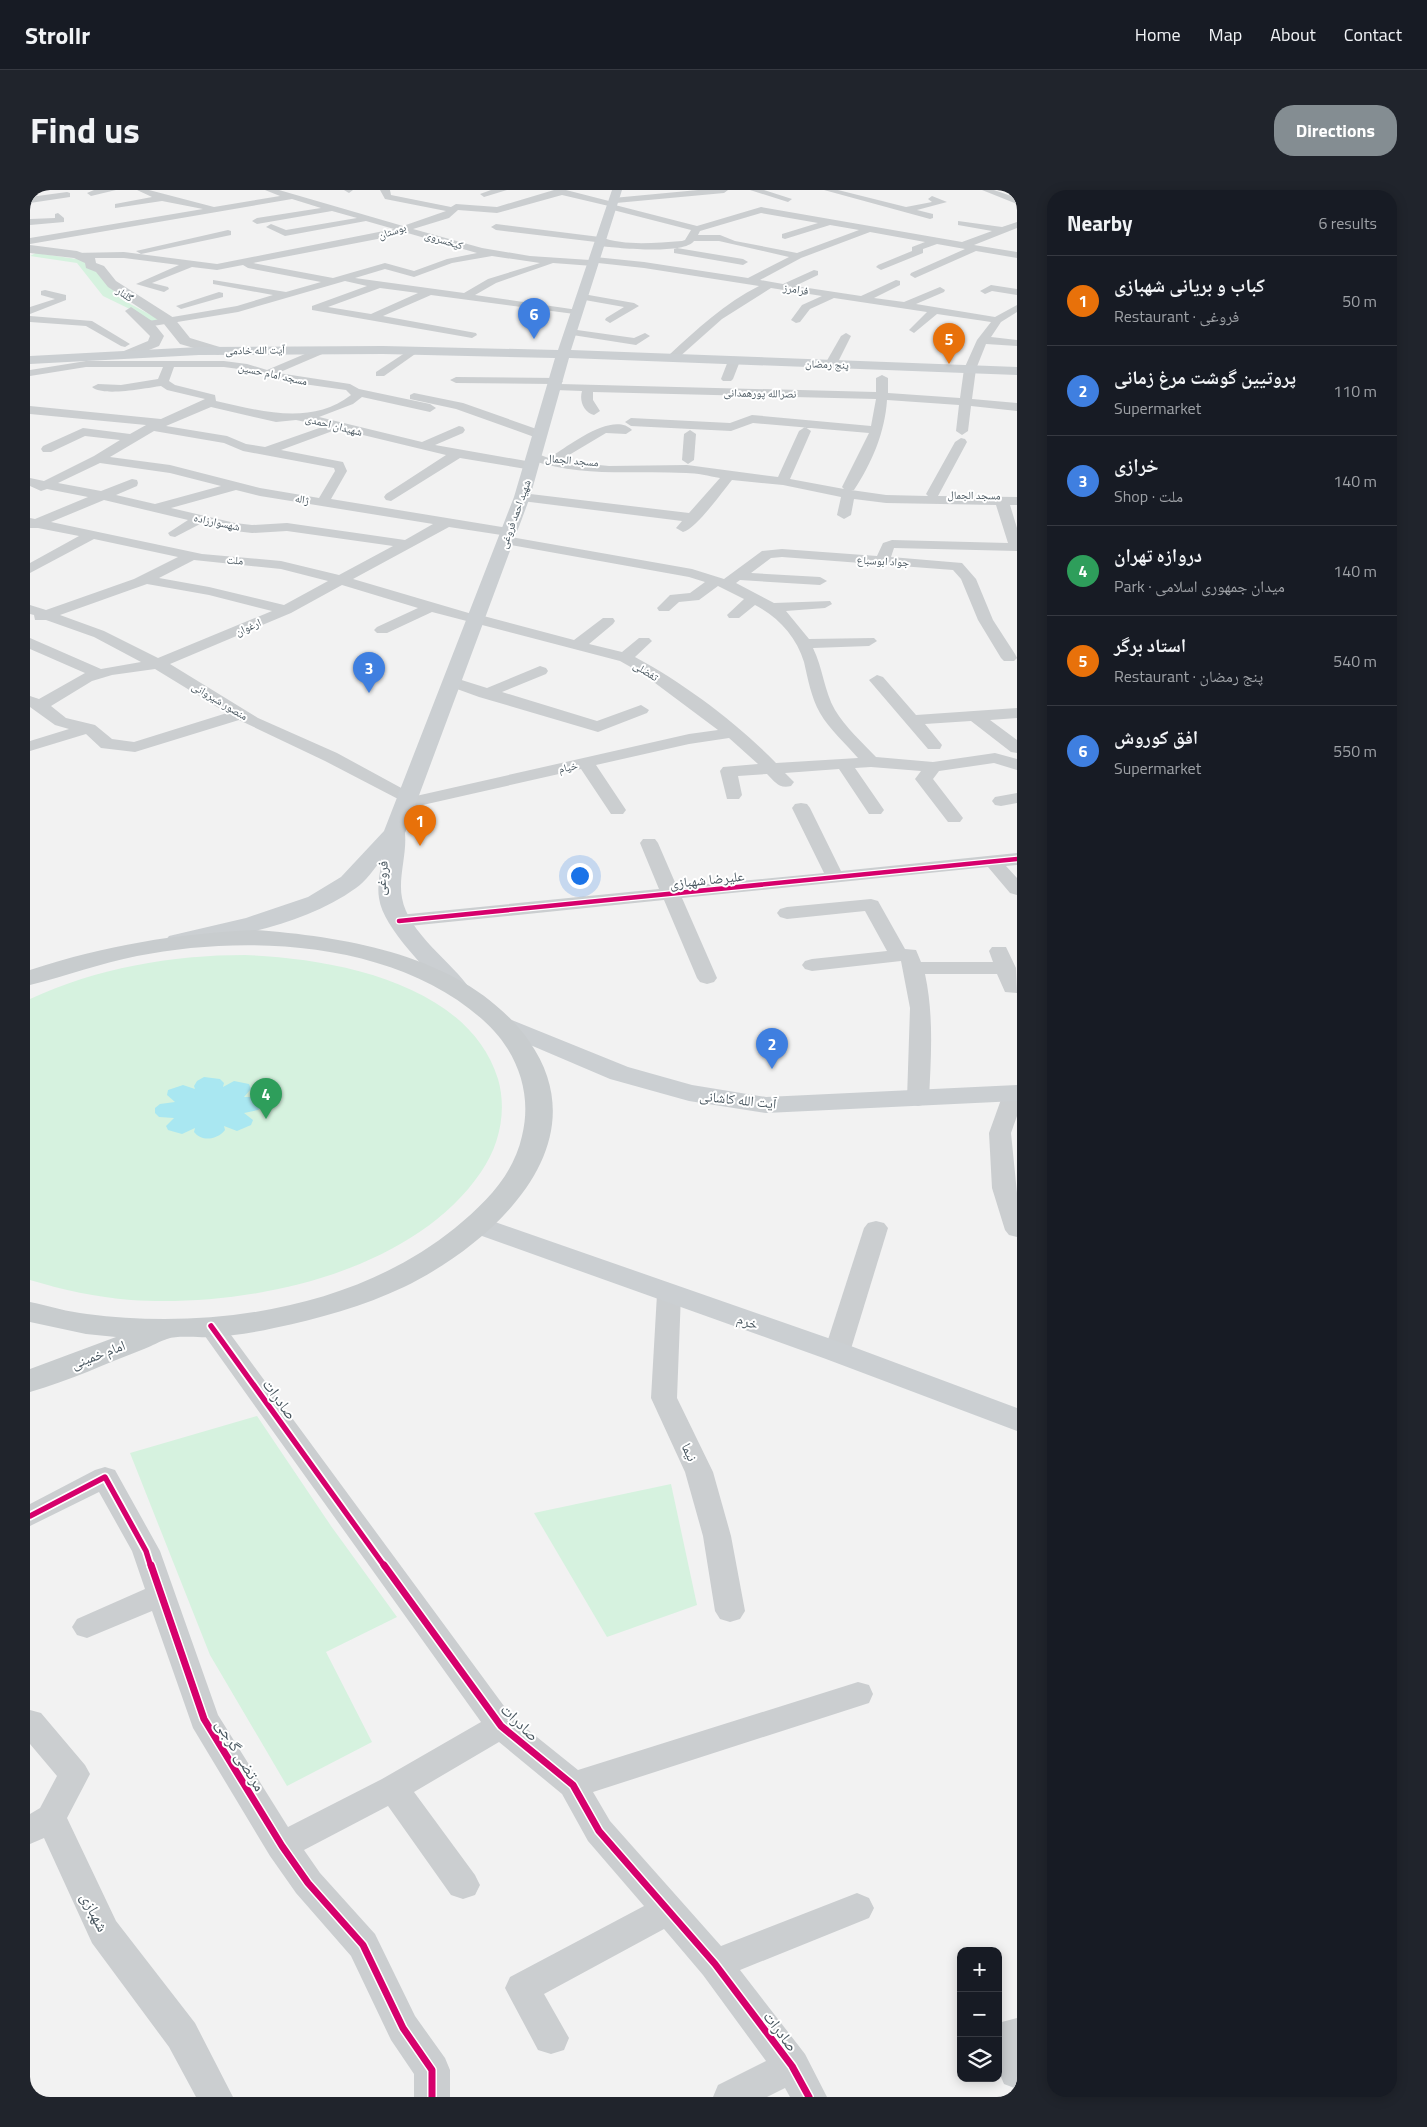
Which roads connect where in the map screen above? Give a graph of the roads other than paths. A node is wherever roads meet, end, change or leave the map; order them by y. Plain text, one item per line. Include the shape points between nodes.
1 (112, 190) edge
2 (140, 190) edge
3 (269, 190) edge
4 (386, 190) edge
5 (503, 190) edge
6 (724, 190) edge
7 (754, 190) edge
8 (828, 190) edge
9 (986, 190) edge
10 (560, 191) edge
11 (39, 193) dead end
12 (91, 193) dead end
13 (287, 193) edge
14 (484, 194) dead end
15 (695, 194) junction
16 (930, 194) edge
17 (52, 196) junction
18 (799, 196) dead end
19 (900, 197) dead end
20 (163, 198) junction
21 (857, 198) junction
22 (67, 199) dead end
23 (788, 199) junction
24 (30, 200) edge
25 (613, 200) edge
26 (731, 200) dead end
27 (1017, 201) edge
28 (186, 203) junction
29 (831, 203) dead end
30 (873, 206) junction
31 (765, 207) junction
32 (333, 208) junction
33 (216, 210) junction
34 (454, 210) junction
35 (906, 210) junction
36 (821, 213) dead end
37 (58, 216) dead end
38 (930, 216) dead end
39 (176, 218) junction
40 (806, 218) junction
41 (368, 219) junction
42 (257, 221) dead end
43 (30, 222) edge
44 (830, 222) junction
45 (191, 223) dead end
46 (961, 223) dead end
47 (522, 224) dead end
48 (1017, 225) edge
49 (496, 227) dead end
50 (270, 228) dead end
51 (401, 228) junction
52 (111, 229) junction
53 (510, 229) junction
54 (697, 229) junction
55 (871, 229) junction
56 (1002, 230) junction
57 (954, 232) dead end
58 (228, 233) dead end
59 (65, 234) junction
60 (124, 236) dead end
61 (785, 236) dead end
62 (982, 238) junction
63 (937, 240) junction
64 (600, 241) junction
65 (340, 242) junction
66 (684, 244) junction
67 (964, 245) junction
68 (976, 247) junction
69 (368, 249) dead end
70 (31, 250) edge
71 (491, 253) junction
72 (77, 255) junction
73 (124, 255) junction
74 (204, 255) dead end
75 (1017, 255) edge
76 (798, 256) junction
77 (754, 258) dead end
78 (176, 260) junction
79 (554, 261) junction
80 (594, 262) junction
81 (239, 263) junction
82 (190, 264) junction
83 (650, 266) junction
84 (881, 267) dead end
85 (272, 269) junction
86 (318, 269) dead end
87 (257, 273) dead end
88 (814, 273) dead end
89 (298, 274) junction
90 (915, 275) dead end
91 (84, 276) dead end
92 (336, 280) junction
93 (217, 282) dead end
94 (749, 282) junction
95 (896, 283) dead end
96 (379, 284) junction
97 (768, 285) junction
98 (784, 287) junction
99 (164, 289) dead end
100 (940, 290) dead end
101 (985, 291) dead end
102 (429, 292) junction
103 (1017, 292) edge
104 (45, 293) dead end
105 (219, 295) dead end
106 (288, 295) junction
107 (832, 295) junction
108 (465, 297) junction
109 (583, 297) junction
110 (862, 299) junction
111 (194, 302) junction
112 (182, 306) dead end
113 (904, 306) junction
114 (120, 307) dead end
115 (960, 307) dead end
116 (1017, 308) edge
117 (935, 310) junction
118 (30, 311) edge
119 (226, 311) junction
120 (949, 312) junction
121 (578, 313) junction
122 (370, 318) junction
123 (30, 319) edge
124 (610, 320) dead end
125 (796, 320) dead end
126 (997, 320) junction
127 (169, 321) junction
128 (147, 324) junction
129 (420, 326) junction
130 (486, 329) dead end
131 (914, 330) dead end
132 (472, 335) junction
133 (398, 336) dead end
134 (645, 336) dead end
135 (846, 336) dead end
136 (982, 340) junction
137 (1017, 343) edge
138 (324, 350) junction
139 (414, 350) junction
140 (218, 351) junction
141 (438, 351) junction
142 (509, 352) junction
143 (129, 353) junction
144 (637, 356) junction
145 (681, 357) junction
146 (562, 359) junction
147 (30, 360) edge
148 (734, 361) junction
149 (69, 362) junction
150 (826, 364) junction
151 (169, 366) junction
152 (970, 369) junction
153 (678, 371) dead end
154 (1017, 371) edge
155 (30, 373) edge
156 (268, 373) junction
157 (96, 374) dead end
158 (380, 374) dead end
159 (882, 378) dead end
160 (727, 379) dead end
161 (456, 380) dead end
162 (163, 382) junction
163 (98, 387) dead end
164 (590, 388) junction
165 (355, 392) junction
166 (814, 395) junction
167 (414, 397) dead end
168 (883, 397) junction
169 (965, 401) junction
170 (210, 403) junction
171 (279, 403) dead end
172 (125, 406) dead end
173 (1017, 407) edge
174 (434, 409) dead end
175 (30, 410) edge
176 (594, 411) dead end
177 (103, 417) junction
178 (307, 418) junction
179 (259, 419) junction
180 (157, 425) junction
181 (401, 425) dead end
182 (336, 426) junction
183 (459, 430) dead end
184 (877, 430) junction
185 (805, 431) dead end
186 (244, 432) dead end
187 (690, 434) dead end
188 (541, 435) junction
189 (380, 437) junction
190 (132, 438) junction
191 (228, 445) junction
192 (422, 447) junction
193 (47, 449) dead end
194 (266, 452) junction
195 (458, 454) junction
196 (559, 457) junction
197 (98, 459) junction
198 (688, 460) junction
199 (534, 462) junction
200 (204, 465) dead end
201 (187, 473) junction
202 (729, 476) junction
203 (785, 478) junction
204 (30, 482) edge
205 (132, 483) dead end
206 (44, 485) junction
207 (273, 485) dead end
208 (237, 486) junction
209 (848, 491) junction
210 (30, 492) edge
211 (260, 492) junction
212 (933, 494) junction
213 (1017, 495) edge
214 (105, 496) junction
215 (391, 497) dead end
216 (522, 498) junction
217 (307, 499) junction
218 (1002, 501) junction
219 (324, 502) junction
220 (1017, 502) edge
221 (154, 508) junction
222 (844, 515) dead end
223 (693, 518) junction
224 (200, 519) junction
225 (447, 522) junction
226 (32, 524) edge
227 (272, 527) junction
228 (680, 530) dead end
229 (176, 533) dead end
230 (92, 535) junction
231 (506, 536) junction
232 (407, 544) junction
233 (604, 546) dead end
234 (1016, 547) edge
235 (192, 556) junction
236 (592, 556) junction
237 (662, 556) dead end
238 (882, 561) junction
239 (650, 566) junction
240 (30, 569) edge
241 (144, 579) junction
242 (726, 580) junction
243 (343, 581) junction
244 (820, 581) dead end
245 (240, 586) dead end
246 (222, 595) junction
247 (753, 599) junction
248 (825, 604) dead end
249 (431, 607) junction
250 (664, 608) dead end
251 (772, 608) junction
252 (30, 609) edge
253 (286, 610) junction
254 (46, 615) junction
255 (734, 615) dead end
256 (476, 619) junction
257 (30, 621) edge
258 (608, 621) dead end
259 (382, 630) dead end
260 (644, 641) dead end
261 (869, 641) dead end
262 (30, 644) edge
263 (804, 644) junction
264 (576, 646) junction
265 (1010, 649) edge
266 (626, 658) junction
267 (157, 664) junction
268 (540, 671) dead end
269 (100, 674) junction
270 (877, 680) dead end
271 (452, 682) junction
272 (486, 694) junction
273 (35, 703) edge
274 (641, 710) dead end
275 (1017, 713) edge
276 (240, 714) junction
277 (975, 716) junction
278 (912, 720) junction
279 (89, 728) junction
280 (731, 732) junction
281 (934, 745) dead end
282 (30, 746) edge
283 (1017, 748) edge
284 (871, 762) junction
285 (586, 763) junction
286 (843, 763) junction
287 (1017, 765) edge
288 (770, 767) junction
289 (933, 767) junction
290 (785, 782) dead end
291 (733, 795) dead end
292 (407, 800) junction
293 (801, 808) dead end
294 (617, 810) dead end
295 (875, 810) dead end
296 (954, 818) dead end
297 (394, 833) junction
298 (649, 842) dead end
299 (1017, 860) edge
300 (992, 861) junction
301 (835, 877) junction
302 (352, 878) junction
303 (390, 885) junction
304 (1017, 889) edge
305 (670, 894) junction
306 (787, 913) dead end
307 (399, 921) junction
308 (171, 942) junction
309 (906, 962) junction
310 (812, 965) dead end
311 (30, 978) edge
312 (707, 978) dead end
313 (1012, 988) dead end
314 (459, 990) junction
315 (502, 1024) junction
316 (1015, 1094) edge
317 (918, 1099) junction
318 (478, 1225) junction
319 (876, 1228) dead end
320 (1017, 1230) edge
321 (669, 1294) junction
322 (30, 1312) edge
323 (211, 1326) junction
324 (166, 1328) junction
325 (837, 1352) junction
326 (30, 1381) edge
327 (1017, 1420) edge
328 (30, 1516) edge
329 (162, 1594) junction
330 (730, 1611) dead end
331 (87, 1627) dead end
332 (858, 1694) dead end
333 (30, 1722) edge
334 (502, 1726) junction
335 (573, 1785) junction
336 (393, 1788) junction
337 (40, 1824) edge
338 (282, 1846) junction
339 (463, 1885) dead end
340 (857, 1908) dead end
341 (668, 1910) junction
342 (715, 1964) junction
343 (1017, 2034) edge
344 (551, 2038) dead end
345 (792, 2066) junction
346 (1017, 2072) edge
347 (215, 2097) edge
348 (432, 2097) edge
349 (731, 2097) edge
350 (808, 2097) edge

1 - 12 street
2 - 20 street
3 - 13 street, کیخسروی
4 - 34 street via 388,197
5 - 14 street
6 - 15 street
7 - 23 street
8 - 21 street
9 - 27 street
10 - 25 street
10 - 34 street, بوستان via 498,210 456,207
11 - 17 street
13 - 32 street, کیخسروی
13 - 33 street
15 - 25 street
15 - 26 street
16 - 35 street via 944,202
17 - 22 street
17 - 24 street
18 - 23 street
19 - 30 street
20 - 28 street
20 - 28 street via 118,210
21 - 29 street
21 - 30 street
23 - 31 street
25 - 54 street
25 - 64 main road, شهید احمد فروغی
28 - 33 street
30 - 35 street via 887,205
31 - 40 street
31 - 54 street
32 - 41 street, کیخسروی
32 - 42 street
33 - 39 street
34 - 51 street, بوستان
35 - 38 street
36 - 40 street
37 - 43 street via 61,220
39 - 45 street
39 - 52 street
40 - 44 street
41 - 50 street via 285,233
41 - 51 street, کیخسروی
43 - 59 street
44 - 55 street
44 - 61 street
46 - 56 street
47 - 53 street
48 - 56 street
49 - 53 street
51 - 65 street, بوستان
51 - 71 street, کیخسروی
52 - 59 street via 96,227
52 - 60 street
53 - 64 street
54 - 66 street
55 - 63 street
55 - 76 street
56 - 62 street
57 - 62 street
58 - 73 street via 156,244
59 - 70 street
62 - 67 street
63 - 67 street
63 - 84 street via 915,249 920,251
64 - 66 street via 636,247
64 - 80 main road, شهید احمد فروغی
65 - 69 street
65 - 81 street, بوستان
66 - 76 street via 720,238
66 - 77 street via 740,264
66 - 83 street
67 - 68 street
68 - 75 street
68 - 90 street
70 - 72 street, گلنار
70 - 91 street via 73,264
71 - 79 street, کیخسروی
71 - 92 street via 450,261 414,274 385,266
72 - 73 street
72 - 127 street, گلنار via 91,261 90,265 100,269 112,284
73 - 78 street
74 - 78 street
76 - 94 street
78 - 82 street
79 - 80 street, کیخسروی
79 - 108 street via 492,281
80 - 83 street, فرامرز
80 - 109 main road, شهید احمد فروغی
81 - 82 street, بوستان via 217,266
81 - 85 street
82 - 99 street via 141,284
83 - 94 street, فرامرز
85 - 87 street
85 - 89 street
86 - 89 street
88 - 98 street
89 - 92 street
92 - 96 street
92 - 106 street
93 - 106 street
94 - 97 street, فرامرز
95 - 110 street
96 - 102 street
96 - 122 street via 316,308
97 - 98 street, فرامرز
97 - 145 street via 723,313
98 - 107 street, فرامرز
100 - 113 street
101 - 103 street via 992,288
102 - 108 street
102 - 122 street
104 - 118 street via 62,297 61,300
105 - 111 street
106 - 119 street
107 - 110 street, فرامرز
107 - 125 street via 806,307
108 - 121 street
109 - 121 main road, شهید احمد فروغی
109 - 124 street via 634,306
110 - 113 street, فرامرز
111 - 112 street
111 - 119 street
113 - 117 street, فرامرز
114 - 128 street, گلنار via 135,313
115 - 120 street
116 - 126 street
117 - 120 street, فرامرز
117 - 131 street
119 - 127 street
120 - 126 street, فرامرز
121 - 146 main road, شهید احمد فروغی
122 - 129 street
123 - 143 street via 88,323
126 - 136 street
127 - 128 street
127 - 140 street, گلنار via 185,341
128 - 143 street via 157,336 154,343
129 - 132 street
129 - 133 street
130 - 132 street
132 - 141 street
134 - 146 street via 636,342
135 - 150 street
136 - 137 street
136 - 152 street
138 - 139 main road, آیت الله خادمی
138 - 140 main road, آیت الله خادمی
138 - 156 street
139 - 141 main road, آیت الله خادمی
139 - 158 street
140 - 143 main road, آیت الله خادمی
141 - 142 main road, آیت الله خادمی
142 - 146 main road
142 - 146 main road
143 - 149 main road, آیت الله خادمی
143 - 151 street, مسجد امام حسین
143 - 157 street
144 - 145 main road, پنج رمضان
144 - 146 main road, پنج رمضان
144 - 146 main road, پنج رمضان
145 - 148 main road, پنج رمضان
145 - 153 street
146 - 161 street
146 - 164 street, نصرالله پورهمدانی
146 - 188 main road, شهید احمد فروغی
147 - 149 main road, آیت الله خادمی
148 - 150 main road, پنج رمضان
148 - 160 street
149 - 155 street
150 - 152 main road, پنج رمضان
150 - 166 street
151 - 156 street, مسجد امام حسین via 224,364
151 - 162 street
152 - 154 main road, پنج رمضان
152 - 169 street
156 - 165 street, مسجد امام حسین via 282,378 350,387
159 - 168 street
162 - 163 street via 121,388
162 - 170 street via 171,388 211,397
164 - 166 street, نصرالله پورهمدانی via 771,398
164 - 176 street via 586,395 587,404
165 - 174 street, مسجد امام حسین
165 - 178 street via 358,395 349,402
166 - 168 street, نصرالله پورهمدانی
167 - 188 street via 459,406
168 - 169 street, نصرالله پورهمدانی
168 - 184 street
169 - 173 street, نصرالله پورهمدانی
169 - 212 street via 961,436
170 - 179 street
170 - 180 street
171 - 179 street
172 - 177 street
175 - 177 street
177 - 180 street
178 - 179 street, شهیدان احمدی
178 - 182 street, شهیدان احمدی
180 - 190 street
180 - 191 street
181 - 189 street
182 - 189 street, شهیدان احمدی
182 - 194 street
183 - 192 street
184 - 196 street via 752,419 731,427 629,426 604,429
184 - 209 street
185 - 203 street
186 - 191 street
187 - 198 street
188 - 199 main road, شهید احمد فروغی
189 - 192 street, شهیدان احمدی
190 - 193 street via 83,432
190 - 197 street
191 - 194 street
192 - 195 street, شهیدان احمدی
194 - 219 street via 338,465 341,471
195 - 199 street, شهیدان احمدی
195 - 215 street
196 - 198 street, مسجد الجمال via 615,464
196 - 199 street, مسجد الجمال
197 - 201 street, ژاله
197 - 206 street
198 - 203 street, مسجد الجمال via 733,471
199 - 202 street, مسجد الجمال via 609,470 688,469
199 - 216 main road, شهید احمد فروغی
200 - 201 street
201 - 208 street, ژاله
202 - 203 street, مسجد الجمال
202 - 223 street
203 - 209 street, مسجد الجمال
204 - 206 street, شهسوارزاده
205 - 214 street
206 - 210 street
206 - 214 street, شهسوارزاده
207 - 211 street
208 - 211 street, ژاله
208 - 221 street
209 - 212 street, مسجد الجمال
209 - 218 street, مسجد الجمال via 932,501
209 - 222 street
211 - 217 street, ژاله
212 - 213 street, مسجد الجمال
214 - 221 street, شهسوارزاده
214 - 226 street
216 - 223 street
216 - 231 main road, شهید احمد فروغی
217 - 219 street, ژاله
217 - 227 street
218 - 220 street, مسجد الجمال
218 - 234 street, مسجد الجمال
219 - 225 street, ژاله
221 - 224 street, شهسوارزاده
223 - 228 street
224 - 227 street, شهسوارزاده via 252,529
224 - 229 street
225 - 231 street, ژاله
225 - 232 street, ارغوان
226 - 230 street, ملت
227 - 232 street, شهسوارزاده
230 - 235 street, ملت
230 - 240 street
231 - 236 street, ژاله
231 - 256 main road, شهید احمد فروغی
232 - 243 street, ارغوان
233 - 236 street
234 - 238 street via 895,544 888,546
235 - 241 street
235 - 243 street, ملت via 281,565
236 - 239 street, ژاله
237 - 239 street
238 - 242 street, جواد ابوسباع via 767,554
238 - 265 street, جواد ابوسباع via 957,566 966,572 989,627
239 - 242 street, ژاله
241 - 246 street
241 - 254 street
242 - 244 street
242 - 247 street
242 - 250 street, جواد ابوسباع via 694,597 675,598
243 - 249 street, ملت
243 - 253 street, ارغوان
245 - 246 street
246 - 253 street
247 - 251 street
247 - 255 street
248 - 251 street
249 - 256 street, ملت
249 - 259 street
251 - 263 street via 792,625
252 - 254 street, منصور شیروانی
253 - 267 street, ارغوان
254 - 257 street
254 - 267 street, منصور شیروانی via 99,634
256 - 264 street, تفضلی
256 - 271 main road, شهید احمد فروغی
258 - 264 street
260 - 266 street
261 - 263 street
262 - 269 street
263 - 284 street via 828,713
264 - 266 street, تفضلی
266 - 280 street, تفضلی via 649,671
267 - 269 street, ارغوان
267 - 276 street, منصور شیروانی
268 - 272 street
269 - 273 street, ارغوان
270 - 278 street
271 - 272 street
271 - 292 main road, شهید احمد فروغی
272 - 274 street via 598,727
273 - 279 street via 61,722
275 - 277 street
276 - 279 street via 134,747 107,744
276 - 292 street, منصور شیروانی via 331,756
277 - 278 street
277 - 283 street
278 - 281 street
279 - 282 street
280 - 285 street, خیام
280 - 288 street, تفضلی
284 - 286 street
284 - 289 street
285 - 292 street, خیام
285 - 294 street
286 - 288 street
286 - 295 street
287 - 289 street via 995,758
288 - 290 street, تفضلی
288 - 291 street via 729,771
289 - 296 street via 924,779
292 - 297 main road, شهید احمد فروغی
293 - 301 street
297 - 302 main road, فروغی
297 - 303 main road, فروغی via 394,869
298 - 305 street
299 - 300 street, علیرضا شهبازی
300 - 301 street, علیرضا شهبازی
300 - 304 street
301 - 305 street, علیرضا شهبازی
302 - 303 main road via 371,887
302 - 308 main road, فروغی via 316,902 253,924
303 - 307 main road, فروغی via 390,901
305 - 307 street, علیرضا شهبازی
305 - 312 street
306 - 309 street via 871,905
307 - 314 main road, فروغی
308 - 311 main road via 99,956
308 - 314 main road via 263,938 340,947 404,964
309 - 310 street
309 - 313 street via 1002,960
309 - 317 street via 923,1016
314 - 315 main road
315 - 317 main road, آیت الله کاشانی via 618,1073 689,1093 766,1105
315 - 318 main road via 518,1043 529,1064 537,1086 540,1109 530,1156 518,1179
316 - 317 main road, آیت الله کاشانی
316 - 320 street via 1000,1132 1004,1188
318 - 321 main road, خرم
318 - 323 main road via 419,1266 344,1299 257,1321
319 - 325 street
321 - 325 main road, خرم
321 - 330 street, نیما via 664,1398 699,1472 717,1536
322 - 324 main road via 76,1322
323 - 324 main road
323 - 334 street, صادرات
324 - 326 main road, امام خمینی
325 - 327 main road, خرم
328 - 329 street, مرتضی گرجی via 105,1476 146,1551
329 - 331 street
329 - 338 street, مرتضی گرجی via 204,1719
332 - 335 street
333 - 337 street, شهبازی via 74,1774
334 - 335 street, صادرات
334 - 336 street
335 - 341 street, صادرات via 599,1831
336 - 338 street
336 - 339 street
337 - 347 street, شهبازی via 104,1932 182,2035
338 - 348 street, مرتضی گرجی via 308,1883 363,1945 403,2028 432,2070
340 - 342 street
341 - 342 street, صادرات
341 - 344 street via 522,1988
342 - 345 street, صادرات
343 - 346 street via 1005,2037
345 - 349 street
345 - 350 street, صادرات

